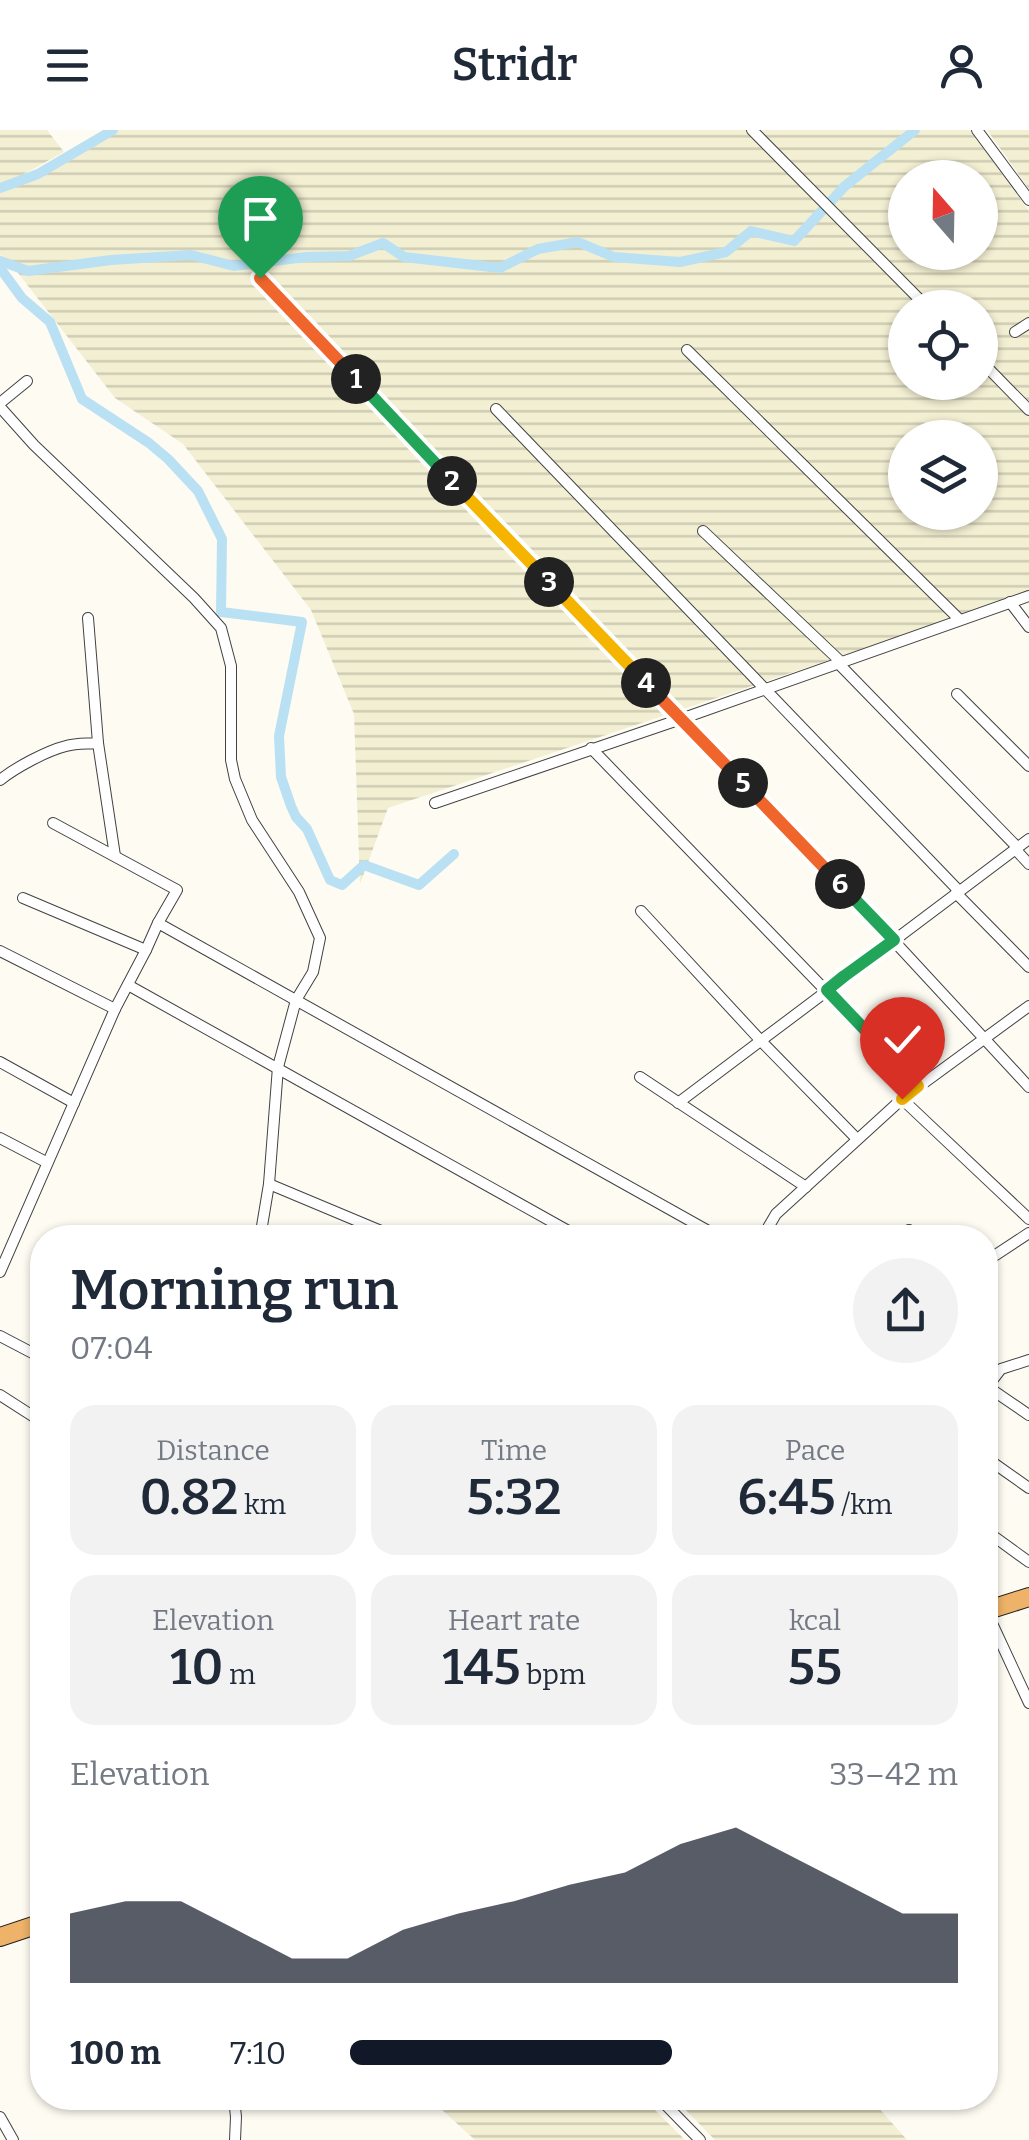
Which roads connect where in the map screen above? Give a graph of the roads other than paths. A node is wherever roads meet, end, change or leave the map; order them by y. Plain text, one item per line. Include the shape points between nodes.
1 (752, 130) edge
2 (977, 130) edge
3 (1029, 200) edge
4 (260, 278) dead end
5 (910, 290) edge
6 (1029, 322) edge
7 (1015, 332) dead end
8 (687, 350) dead end
9 (998, 378) edge
10 (27, 382) dead end
11 (0, 405) edge
12 (496, 409) dead end
13 (1029, 410) edge
14 (703, 531) dead end
15 (1029, 596) edge
16 (1010, 602) junction
17 (88, 618) dead end
18 (960, 620) junction
19 (1029, 627) edge
20 (839, 662) junction
21 (765, 688) junction
22 (957, 694) dead end
23 (681, 719) junction
24 (98, 743) junction
25 (591, 748) junction
26 (1029, 766) edge
27 (0, 780) edge
28 (436, 803) dead end
29 (53, 823) dead end
30 (1029, 839) edge
31 (1017, 848) junction
32 (115, 856) junction
33 (1029, 864) edge
34 (957, 892) junction
35 (23, 898) dead end
36 (641, 911) dead end
37 (158, 924) junction
38 (894, 940) junction
39 (146, 950) junction
40 (0, 951) edge
41 (1029, 967) edge
42 (128, 985) junction
43 (827, 990) junction
44 (296, 1000) junction
45 (1029, 1006) edge
46 (115, 1010) junction
47 (985, 1038) junction
48 (762, 1042) junction
49 (0, 1062) edge
50 (278, 1067) junction
51 (640, 1077) dead end
52 (918, 1086) junction
53 (1029, 1087) edge
54 (902, 1099) junction
55 (74, 1103) junction
56 (678, 1103) junction
57 (0, 1138) edge
58 (857, 1139) junction
59 (46, 1162) junction
60 (269, 1184) junction
61 (806, 1186) junction
62 (1029, 1220) edge
63 (262, 1225) edge
64 (368, 1225) edge
65 (557, 1225) edge
66 (698, 1225) edge
67 (770, 1225) edge
68 (1029, 1233) edge
69 (998, 1253) edge
70 (0, 1272) edge
71 (0, 1336) edge
72 (30, 1352) edge
73 (1029, 1360) edge
74 (998, 1372) edge
75 (998, 1394) edge
76 (0, 1395) edge
77 (30, 1414) edge
78 (1029, 1415) edge
79 (998, 1466) edge
80 (1029, 1488) edge
81 (998, 1539) edge
82 (1029, 1562) edge
83 (1029, 1597) edge
84 (1029, 1609) edge
85 (998, 1612) edge
86 (998, 1616) edge
87 (998, 1641) edge
88 (1029, 1704) edge
89 (30, 1927) edge
90 (0, 1937) edge
91 (235, 2110) edge
92 (671, 2110) edge
93 (0, 2116) edge
94 (13, 2140) edge
95 (235, 2140) edge
96 (700, 2140) edge

1 - 5 street
2 - 3 street
4 - 23 street
6 - 7 street
8 - 18 street
9 - 13 street
10 - 11 street
11 - 44 street via 221,628 230,666 235,779 320,938 313,972
12 - 21 street
14 - 20 street
15 - 16 street
16 - 18 street
16 - 19 street
17 - 24 street
18 - 20 street
20 - 21 street
20 - 31 street
21 - 23 street
21 - 34 street
22 - 26 street
23 - 25 street
23 - 38 street
24 - 27 street via 63,746
24 - 32 street
25 - 28 street
25 - 43 street
29 - 32 street
30 - 31 street
31 - 33 street
31 - 34 street
32 - 37 street via 177,890
34 - 38 street
34 - 41 street
35 - 39 street
36 - 48 street
37 - 39 street
37 - 44 street
38 - 43 street
38 - 47 street
39 - 42 street
40 - 46 street
42 - 46 street
42 - 50 street
43 - 48 street
43 - 52 street
44 - 50 street
44 - 66 street
45 - 47 street
46 - 55 street
47 - 52 street
47 - 53 street
48 - 56 street
48 - 58 street
49 - 55 street
50 - 60 street
50 - 65 street
51 - 56 street
52 - 54 street
54 - 58 street
54 - 62 street
55 - 59 street
56 - 61 street
57 - 59 street
58 - 61 street
59 - 70 street
60 - 63 street
60 - 64 street
61 - 67 street
68 - 69 street
71 - 72 street
73 - 74 street
75 - 78 street
76 - 77 street
79 - 80 street
81 - 82 street
83 - 85 highway
84 - 86 highway
87 - 88 street
89 - 90 highway
91 - 95 street
92 - 96 street
93 - 94 street

